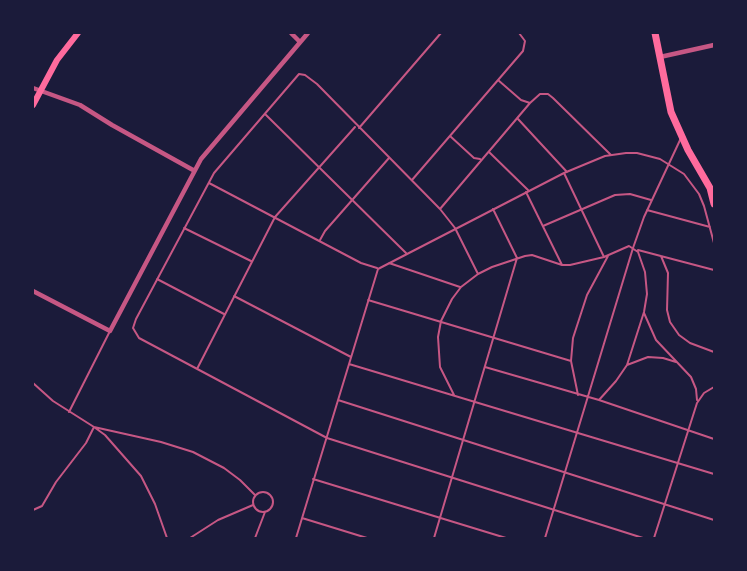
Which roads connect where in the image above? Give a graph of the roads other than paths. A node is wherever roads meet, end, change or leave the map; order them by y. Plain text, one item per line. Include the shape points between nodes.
1 (78, 33) edge
2 (291, 33) edge
3 (308, 33) edge
4 (441, 33) edge
5 (519, 33) edge
6 (655, 33) edge
7 (300, 42) junction
8 (714, 45) edge
9 (660, 57) junction
10 (498, 80) junction
11 (37, 89) edge
12 (530, 103) junction
13 (33, 105) edge
14 (265, 114) junction
15 (518, 120) junction
16 (357, 127) junction
17 (450, 136) junction
18 (681, 136) junction
19 (489, 152) junction
20 (611, 155) junction
21 (389, 158) junction
22 (482, 159) junction
23 (669, 163) junction
24 (318, 167) junction
25 (193, 170) junction
26 (566, 172) junction
27 (412, 180) junction
28 (209, 183) junction
29 (527, 191) junction
30 (351, 200) junction
31 (651, 200) junction
32 (714, 204) edge
33 (440, 209) junction
34 (492, 209) junction
35 (582, 210) junction
36 (647, 210) junction
37 (275, 217) junction
38 (543, 226) junction
39 (710, 227) junction
40 (184, 228) junction
41 (455, 228) junction
42 (320, 240) junction
43 (714, 243) edge
44 (634, 249) junction
45 (406, 253) junction
46 (661, 256) junction
47 (606, 257) junction
48 (517, 258) junction
49 (252, 262) junction
50 (389, 263) junction
51 (562, 265) junction
52 (378, 268) junction
53 (714, 270) edge
54 (478, 274) junction
55 (157, 279) junction
56 (460, 287) junction
57 (33, 291) edge
58 (234, 296) junction
59 (368, 300) junction
60 (644, 312) junction
61 (224, 314) junction
62 (441, 321) junction
63 (110, 332) junction
64 (494, 337) junction
65 (714, 352) edge
66 (351, 357) junction
67 (571, 361) junction
68 (677, 362) junction
69 (349, 364) junction
70 (627, 365) junction
71 (485, 367) junction
72 (197, 369) junction
73 (33, 383) edge
74 (714, 387) edge
75 (578, 394) junction
76 (454, 395) junction
77 (587, 397) junction
78 (338, 400) junction
79 (599, 400) junction
80 (475, 401) junction
81 (697, 403) junction
82 (69, 412) junction
83 (94, 427) junction
84 (689, 431) junction
85 (577, 433) junction
86 (327, 438) junction
87 (714, 438) edge
88 (463, 439) junction
89 (678, 464) junction
90 (565, 471) junction
91 (714, 474) edge
92 (314, 479) junction
93 (452, 479) junction
94 (255, 495) junction
95 (666, 503) junction
96 (253, 505) junction
97 (33, 510) edge
98 (554, 510) junction
99 (264, 512) junction
100 (302, 518) junction
101 (440, 518) junction
102 (714, 520) edge
103 (166, 538) edge
104 (190, 538) edge
105 (255, 538) edge
106 (296, 538) edge
107 (367, 538) edge
108 (434, 538) edge
109 (506, 538) edge
110 (545, 538) edge
111 (643, 538) edge
112 (654, 538) edge

1 - 11 main road
2 - 7 street
3 - 7 street
4 - 16 lane
5 - 10 lane via 525,41 523,51
6 - 9 main road
7 - 25 street
8 - 9 street
9 - 18 main road
10 - 12 lane
10 - 17 lane
11 - 13 main road
11 - 25 street via 80,105
12 - 15 lane
12 - 20 lane via 543,93 553,98
14 - 16 lane via 299,74 316,84
14 - 24 lane
14 - 28 lane
15 - 19 lane
15 - 26 lane
16 - 21 lane
16 - 24 lane
17 - 22 lane via 474,158
17 - 27 lane
18 - 23 lane
18 - 32 main road via 710,188
19 - 22 lane
19 - 29 lane
20 - 23 lane via 637,153
20 - 26 lane
21 - 27 lane
21 - 30 lane
22 - 33 lane
23 - 31 lane
23 - 39 lane via 695,189
24 - 30 lane
24 - 37 lane
25 - 63 street
26 - 29 lane
26 - 35 lane
27 - 33 lane
28 - 37 lane
28 - 40 lane
29 - 34 lane
29 - 38 lane
30 - 42 lane
30 - 45 lane
31 - 35 lane via 619,194
31 - 36 lane
33 - 41 lane
34 - 41 lane
34 - 48 lane
35 - 38 lane
35 - 47 lane
36 - 39 lane
36 - 44 lane
37 - 42 lane
37 - 49 lane
38 - 51 lane
39 - 43 lane
40 - 49 lane
40 - 55 lane
41 - 45 lane
41 - 54 lane
42 - 52 lane
44 - 46 lane
44 - 47 lane via 629,246
44 - 60 lane via 645,272
44 - 77 lane
45 - 50 lane
46 - 53 lane
46 - 65 lane via 668,273 670,322 690,343
47 - 51 lane
47 - 67 lane via 583,305
48 - 51 lane via 532,255
48 - 54 lane
48 - 64 lane
49 - 58 lane
50 - 52 lane
50 - 56 lane
52 - 59 lane
54 - 56 lane
55 - 61 lane
55 - 72 lane via 133,328 139,338
56 - 62 lane
57 - 63 street
58 - 61 lane
58 - 66 lane
59 - 62 lane
59 - 66 lane
60 - 68 lane via 656,340
60 - 70 lane
61 - 72 lane
62 - 64 lane
62 - 76 lane via 440,367
63 - 82 lane
64 - 67 lane
64 - 71 lane
66 - 69 lane
67 - 75 lane
68 - 70 lane via 648,357
68 - 81 lane via 691,377
69 - 76 lane
69 - 78 lane
70 - 79 lane
71 - 75 lane
71 - 80 lane
72 - 86 lane
73 - 82 lane
74 - 81 lane
75 - 77 lane
76 - 80 lane
77 - 79 lane
77 - 85 lane
78 - 86 lane
78 - 88 lane
79 - 84 lane
80 - 85 lane
80 - 88 lane
81 - 84 lane
82 - 83 lane
83 - 94 lane via 194,452 224,468
83 - 97 lane via 42,506
83 - 103 lane via 141,476
84 - 87 lane
84 - 89 lane
85 - 89 lane
85 - 90 lane
86 - 92 lane
86 - 93 lane
88 - 90 lane
88 - 93 lane
89 - 91 lane
89 - 95 lane
90 - 95 lane
90 - 98 lane
92 - 100 lane
92 - 101 lane
93 - 98 lane
93 - 101 lane
94 - 96 lane
94 - 99 lane via 271,494 271,509
95 - 102 lane
95 - 112 lane
96 - 99 lane via 258,512
96 - 104 lane
98 - 110 lane
98 - 111 lane
99 - 105 lane
100 - 106 lane
100 - 107 lane
101 - 108 lane
101 - 109 lane

